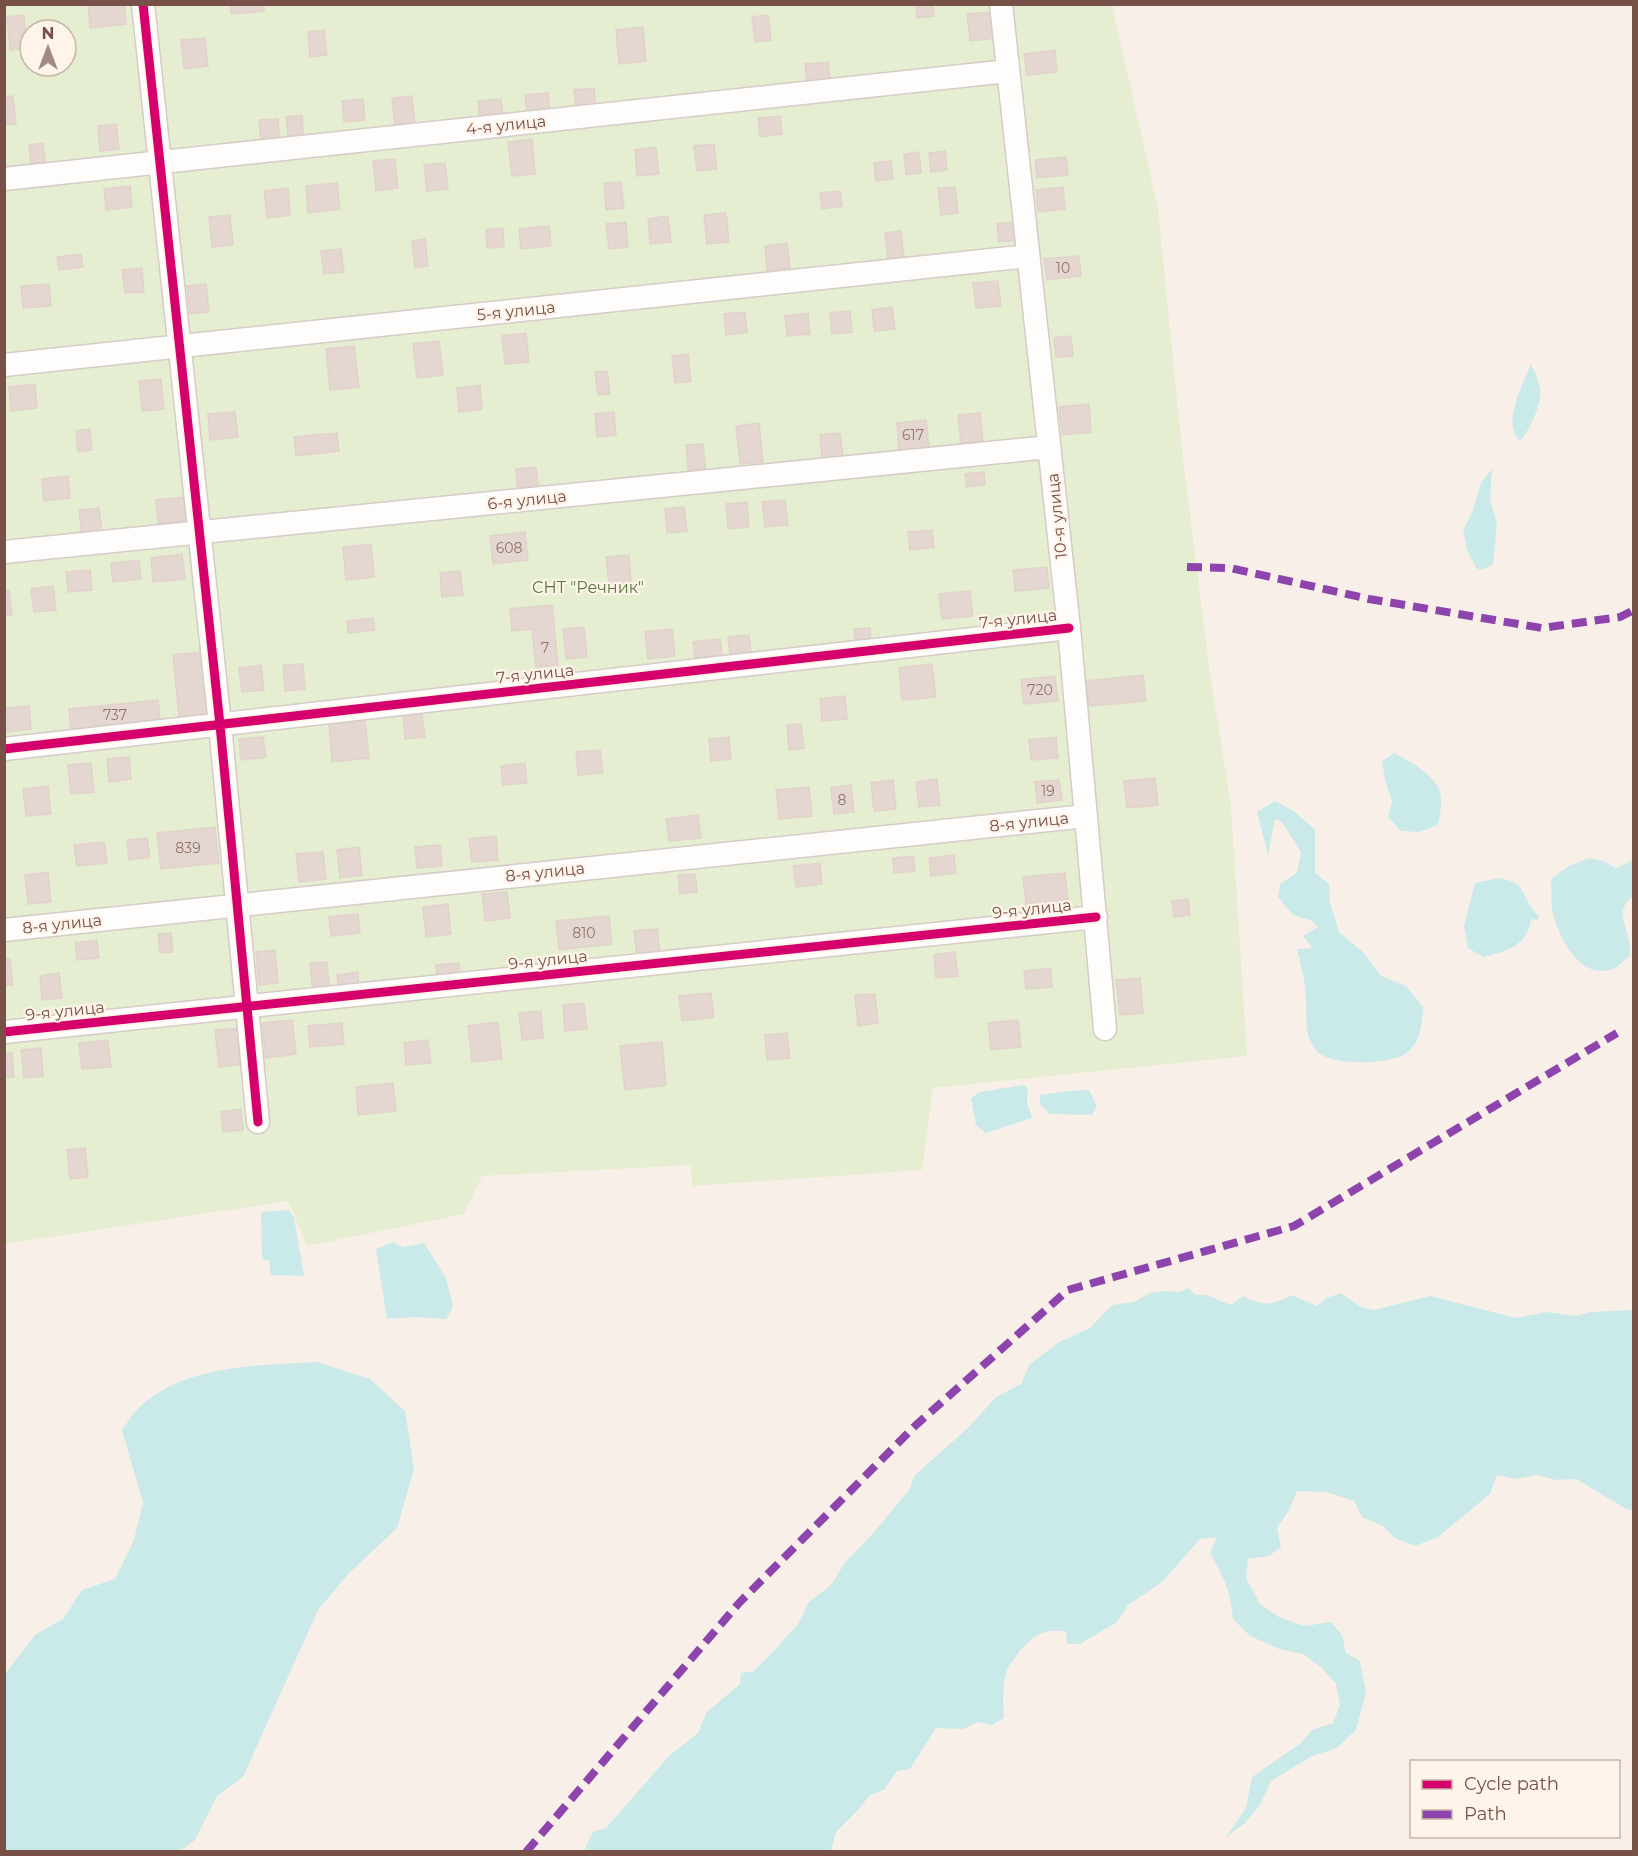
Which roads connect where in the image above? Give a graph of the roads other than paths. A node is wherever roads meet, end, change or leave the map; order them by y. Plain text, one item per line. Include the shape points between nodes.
1 (143, 4) edge
2 (1001, 4) edge
3 (1008, 71) junction
4 (161, 163) junction
5 (4, 179) edge
6 (1028, 256) junction
7 (180, 347) junction
8 (4, 365) edge
9 (1049, 447) junction
10 (200, 534) junction
11 (4, 552) edge
12 (1069, 628) junction
13 (220, 725) junction
14 (4, 749) edge
15 (1086, 816) junction
16 (237, 904) junction
17 (1096, 917) junction
18 (4, 930) edge
19 (247, 1008) junction
20 (1105, 1029) dead end
21 (4, 1032) edge
22 (258, 1122) dead end

1 - 4 street
2 - 3 street, 10-я улица
3 - 4 street, 4-я улица
3 - 6 street, 10-я улица
4 - 5 street, 4-я улица
4 - 7 street
6 - 7 street, 5-я улица
6 - 9 street, 10-я улица
7 - 8 street, 5-я улица
7 - 10 street
9 - 10 street, 6-я улица
9 - 12 street, 10-я улица
10 - 11 street, 6-я улица
10 - 13 street
12 - 13 street, 7-я улица
12 - 15 street, 10-я улица
13 - 14 street, 7-я улица
13 - 16 street
15 - 16 street, 8-я улица
15 - 17 street, 10-я улица
16 - 18 street, 8-я улица
16 - 19 street
17 - 19 street, 9-я улица
17 - 20 street, 10-я улица
19 - 21 street, 9-я улица
19 - 22 street

